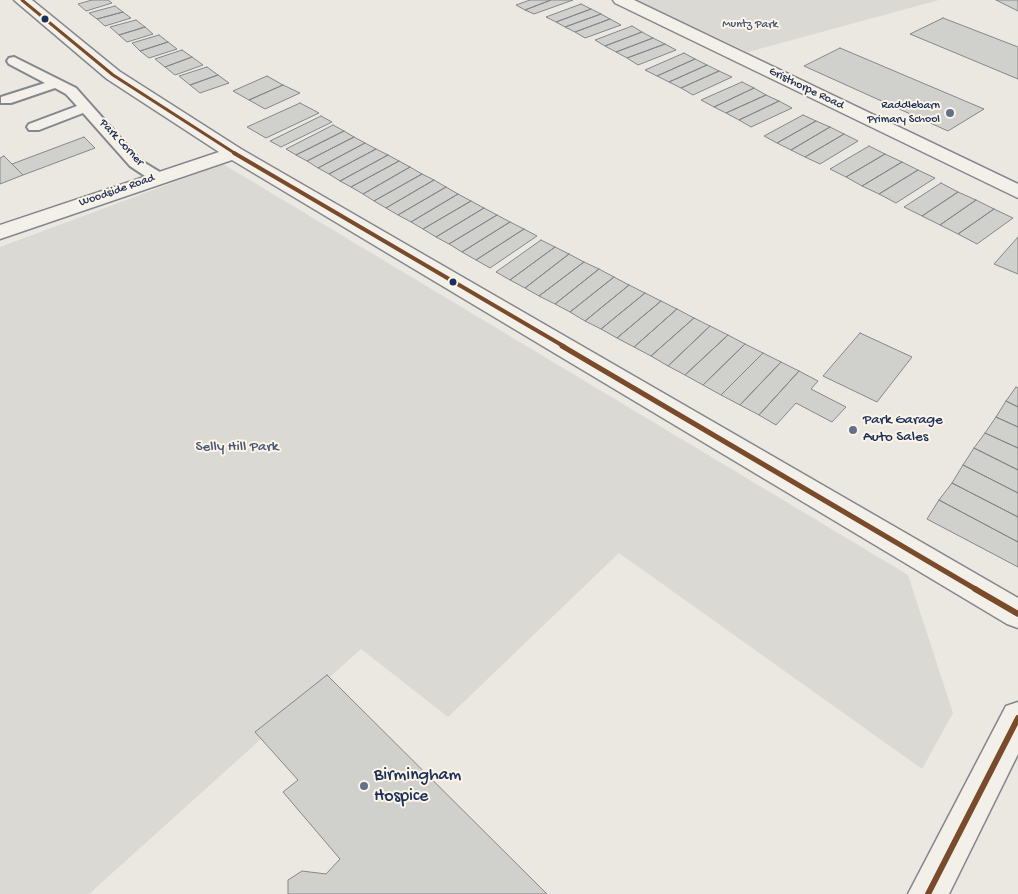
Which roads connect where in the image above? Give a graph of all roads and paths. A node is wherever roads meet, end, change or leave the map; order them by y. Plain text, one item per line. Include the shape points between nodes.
1 (22, 0) edge
2 (621, 0) edge
3 (14, 61) dead end
4 (56, 83) junction
5 (6, 100) dead end
6 (87, 107) junction
7 (34, 127) dead end
8 (234, 152) junction
9 (157, 178) junction
10 (1018, 192) edge
11 (0, 232) edge
12 (1018, 614) edge
13 (1018, 718) edge
14 (928, 894) edge

1 - 8 street via 113,75
2 - 10 street, Gristhorpe Road
3 - 4 lane, Park Corner
4 - 5 lane
4 - 6 lane, Park Corner via 71,91
6 - 7 lane, Park Corner
6 - 9 lane, Park Corner via 135,163
8 - 9 street, Woodside Road
8 - 12 street
9 - 11 street, Woodside Road
13 - 14 street

